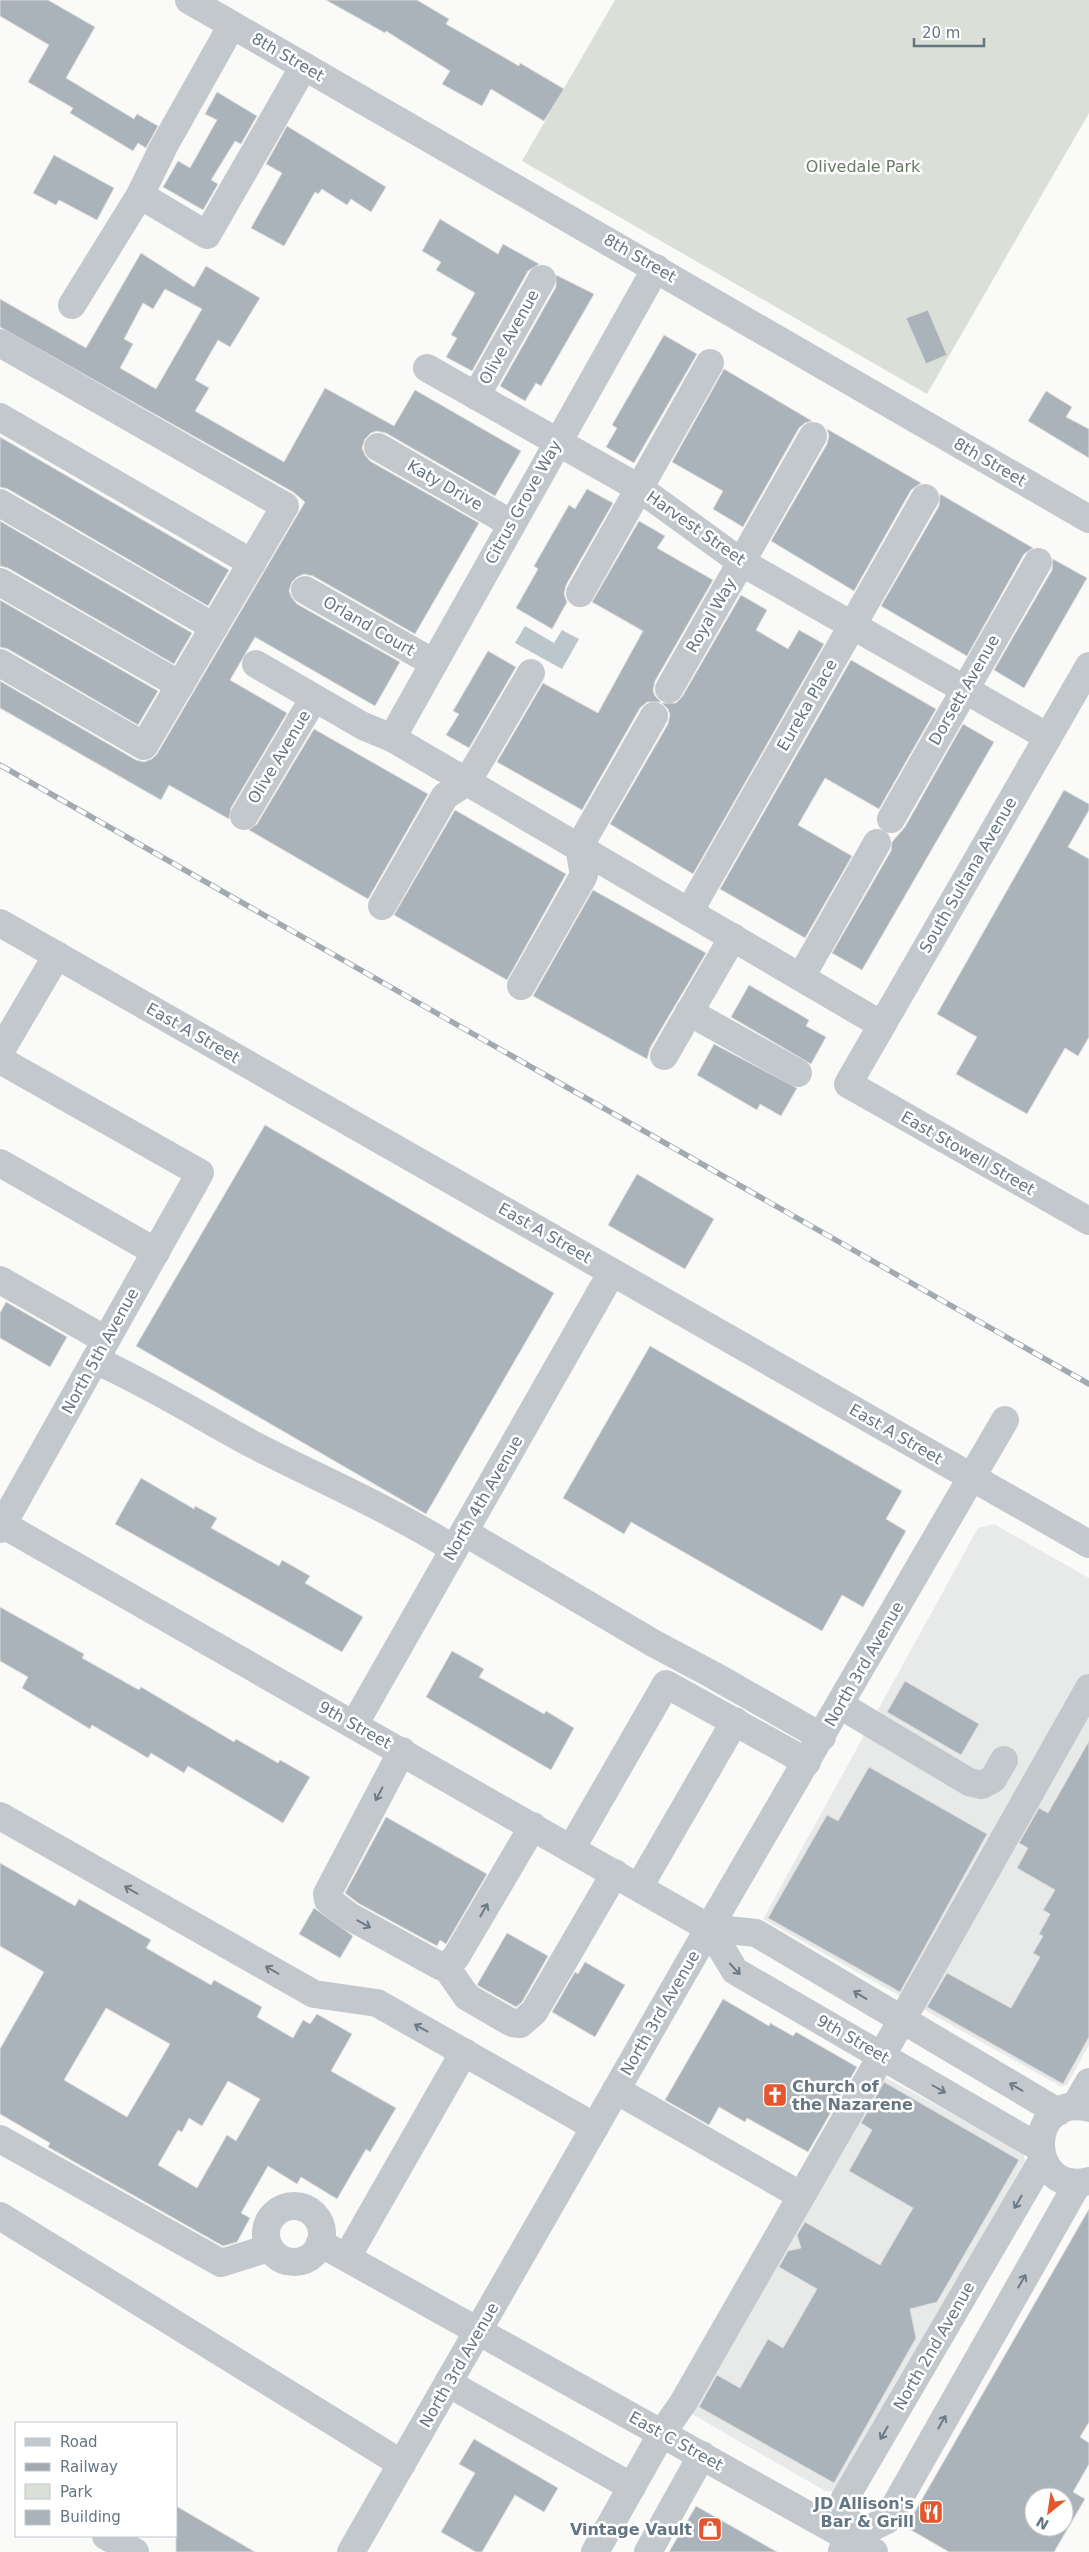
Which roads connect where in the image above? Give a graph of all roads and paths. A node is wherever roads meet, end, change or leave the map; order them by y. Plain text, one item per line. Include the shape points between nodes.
1 (189, 0) edge
2 (232, 25) junction
3 (304, 66) junction
4 (140, 195) junction
5 (656, 268) junction
6 (542, 279) dead end
7 (72, 305) dead end
8 (0, 343) edge
9 (710, 364) dead end
10 (427, 368) dead end
11 (476, 396) junction
12 (0, 418) edge
13 (813, 436) dead end
14 (557, 441) junction
15 (378, 447) dead end
16 (639, 488) junction
17 (925, 498) dead end
18 (0, 503) edge
19 (1089, 520) edge
20 (512, 524) junction
21 (741, 562) junction
22 (1038, 562) dead end
23 (252, 563) junction
24 (0, 582) edge
25 (305, 590) dead end
26 (580, 593) dead end
27 (853, 624) junction
28 (214, 627) junction
29 (0, 663) edge
30 (434, 663) junction
31 (256, 664) dead end
32 (1089, 666) edge
33 (531, 673) dead end
34 (180, 685) junction
35 (965, 688) junction
36 (669, 689) dead end
37 (314, 698) junction
38 (654, 716) dead end
39 (1048, 737) junction
40 (392, 738) junction
41 (467, 782) junction
42 (244, 816) dead end
43 (891, 819) dead end
44 (877, 843) dead end
45 (579, 847) junction
46 (382, 906) dead end
47 (689, 912) junction
48 (0, 923) edge
49 (733, 937) junction
50 (57, 955) junction
51 (801, 977) junction
52 (521, 986) dead end
53 (689, 1012) junction
54 (882, 1025) junction
55 (0, 1052) edge
56 (664, 1056) dead end
57 (0, 1060) edge
58 (798, 1072) dead end
59 (848, 1084) joint
60 (0, 1163) edge
61 (1089, 1221) edge
62 (156, 1252) junction
63 (612, 1272) junction
64 (0, 1280) edge
65 (101, 1350) junction
66 (1005, 1420) dead end
67 (972, 1477) junction
68 (1, 1525) edge
69 (459, 1540) junction
70 (1089, 1544) edge
71 (1089, 1688) edge
72 (840, 1705) junction
73 (735, 1721) junction
74 (354, 1725) junction
75 (822, 1737) junction
76 (402, 1751) junction
77 (1004, 1760) dead end
78 (807, 1762) junction
79 (0, 1816) edge
80 (533, 1826) junction
81 (571, 1848) junction
82 (615, 1873) junction
83 (640, 1887) junction
84 (709, 1928) junction
85 (446, 1967) junction
86 (902, 2020) junction
87 (464, 2052) junction
88 (882, 2055) junction
89 (1089, 2082) edge
90 (616, 2090) junction
91 (1074, 2108) edge
92 (595, 2127) junction
93 (0, 2139) edge
94 (1042, 2154) junction
95 (1083, 2182) edge
96 (800, 2195) junction
97 (0, 2216) edge
98 (320, 2243) junction
99 (269, 2248) junction
100 (347, 2257) junction
101 (479, 2330) junction
102 (448, 2383) junction
103 (662, 2433) junction
104 (702, 2455) junction
105 (402, 2464) junction
106 (632, 2487) junction
107 (108, 2537) edge
108 (846, 2545) edge
109 (135, 2552) edge
110 (352, 2552) edge
111 (595, 2552) edge
112 (648, 2552) edge
113 (874, 2552) edge

1 - 2 street, 8th Street
2 - 3 street, 8th Street
2 - 4 street
3 - 4 street via 207,235
3 - 5 street, 8th Street
4 - 7 street
5 - 14 street, Citrus Grove Way
5 - 19 street, 8th Street
6 - 11 street, Olive Avenue
8 - 23 street via 285,506
9 - 16 street
10 - 11 street, Harvest Street
11 - 14 street, Harvest Street
12 - 23 street
13 - 21 street, Royal Way
14 - 16 street, Harvest Street
14 - 20 street, Citrus Grove Way
15 - 20 street, Katy Drive
16 - 21 street, Harvest Street
16 - 26 street
17 - 27 street, Eureka Place
18 - 28 street
20 - 30 street, Citrus Grove Way
21 - 27 street, Harvest Street
21 - 36 street, Royal Way
22 - 35 street, Dorsett Avenue
23 - 28 street
24 - 34 street
25 - 30 street, Orland Court
27 - 35 street, Harvest Street
27 - 47 street, Eureka Place
28 - 34 street
29 - 34 street via 144,746
30 - 40 street, Citrus Grove Way
31 - 37 street
32 - 39 street, South Sultana Avenue
33 - 41 street
35 - 39 street, Harvest Street
35 - 43 street, Dorsett Avenue
37 - 40 street via 363,726
37 - 42 street, Olive Avenue
38 - 45 street
39 - 54 street, South Sultana Avenue
40 - 41 street
41 - 45 street
41 - 46 street via 445,796
44 - 51 street
45 - 47 street
45 - 52 street via 584,875
47 - 49 street
48 - 50 street, East A Street
49 - 51 street
49 - 53 street
50 - 55 street
50 - 63 street, East A Street
51 - 54 street
53 - 56 street
53 - 58 street
54 - 59 street, South Sultana Avenue
57 - 62 street, North 5th Avenue via 200,1173
59 - 61 street, East Stowell Street
60 - 62 street
62 - 65 street, North 5th Avenue
63 - 67 street, East A Street
63 - 69 street, North 4th Avenue
64 - 65 street
65 - 68 street, North 5th Avenue
65 - 69 street via 122,1372 254,1444 416,1525
66 - 67 street, North 3rd Avenue
67 - 70 street, East A Street
67 - 72 street, North 3rd Avenue
68 - 74 street, 9th Street
69 - 74 street, North 4th Avenue
69 - 75 street via 713,1675
71 - 86 street
72 - 75 street, North 3rd Avenue
72 - 77 street via 968,1782 982,1785 993,1779
73 - 78 street
73 - 81 street via 666,1684
73 - 83 street
74 - 76 street, 9th Street
75 - 78 street, North 3rd Avenue
76 - 80 street, 9th Street
76 -> 85 street via 330,1885 328,1900 349,1916
78 - 84 street, North 3rd Avenue
87 -> 79 street via 377,2003 314,1994
80 - 81 street, 9th Street
85 -> 80 street via 456,1957
81 - 82 street, 9th Street
82 - 83 street, 9th Street
82 - 85 street via 534,2012 520,2024 512,2023 467,1998
83 - 84 street, 9th Street
86 -> 84 street, 9th Street via 756,1933
84 -> 88 street, 9th Street via 735,1971
84 - 90 street, North 3rd Avenue
86 - 88 street
91 -> 86 street, 9th Street
87 - 92 street via 527,2091
87 - 100 street
88 -> 94 street, 9th Street
88 - 96 street
89 - 91 street
90 - 92 street, North 3rd Avenue
90 - 96 street
91 - 94 street, North 2nd Avenue via 1045,2124
92 - 101 street, North 3rd Avenue
93 - 99 street via 221,2263
94 - 95 street, 9th Street via 1054,2175
94 -> 108 street, North 2nd Avenue via 844,2500
108 -> 95 street via 887,2520
96 - 103 street via 683,2403
97 - 105 street
98 - 99 street via 310,2258 292,2262 283,2260
98 - 99 street via 322,2234 316,2217 309,2210 291,2206 274,2214 269,2221 266,2230
98 - 100 street, East C Street
100 - 101 street, East C Street
101 - 102 street, North 3rd Avenue
101 - 103 street, East C Street
102 - 105 street, North 3rd Avenue
102 - 106 street
103 - 104 street, East C Street
103 - 106 street
104 - 108 street, East C Street
104 - 112 street
105 - 110 street, North 3rd Avenue
106 - 111 street
107 - 109 street
108 - 113 street, East C Street

